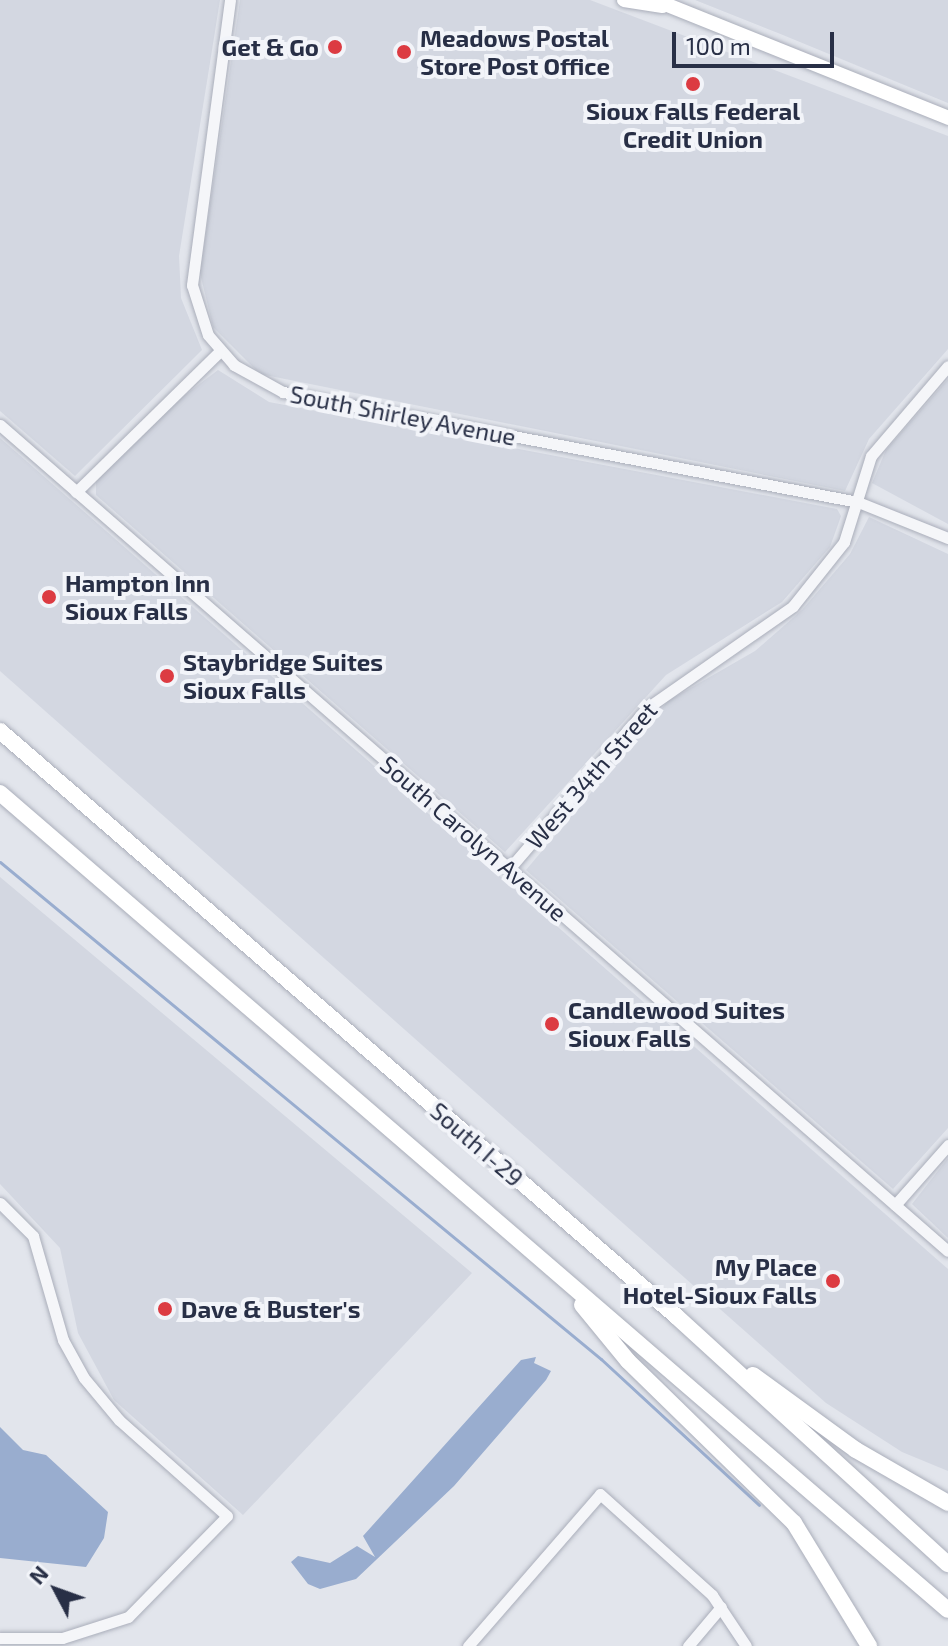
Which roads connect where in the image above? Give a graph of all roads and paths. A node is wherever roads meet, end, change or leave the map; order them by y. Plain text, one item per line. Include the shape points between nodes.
1 (230, 0) edge
2 (624, 0) edge
3 (661, 3) edge
4 (948, 118) edge
5 (219, 352) junction
6 (948, 366) edge
7 (0, 425) edge
8 (76, 492) junction
9 (858, 502) junction
10 (948, 538) edge
11 (0, 730) edge
12 (0, 795) edge
13 (509, 869) junction
14 (948, 1145) edge
15 (0, 1203) edge
16 (895, 1205) junction
17 (948, 1251) edge
18 (558, 1276) junction
19 (676, 1316) junction
20 (948, 1503) edge
21 (948, 1564) edge
22 (721, 1607) junction
23 (948, 1610) edge
24 (8, 1642) edge
25 (468, 1646) edge
26 (688, 1646) edge
27 (746, 1646) edge
28 (869, 1646) edge

1 - 5 street, South Shirley Avenue via 192,264 199,319
2 - 3 main road
3 - 4 main road
5 - 8 street
5 - 9 street, South Shirley Avenue via 283,392
6 - 9 street, West 34th Street via 871,456
7 - 8 street, South Carolyn Avenue
8 - 13 street, South Carolyn Avenue
9 - 10 street, South Shirley Avenue
9 - 13 street, West 34th Street via 835,558 793,606 647,708
11 - 19 highway, South I-29
12 - 18 highway, South I-29
13 - 16 street, South Carolyn Avenue
14 - 16 street
15 - 24 street via 33,1236 63,1340 84,1378 119,1420 227,1516 128,1617 99,1632
16 - 17 street, South Carolyn Avenue
18 - 23 highway, South I-29
18 - 28 highway via 628,1361 794,1523
19 - 20 highway via 823,1428
19 - 21 highway, South I-29
22 - 25 street via 600,1494
22 - 26 street
22 - 27 street

